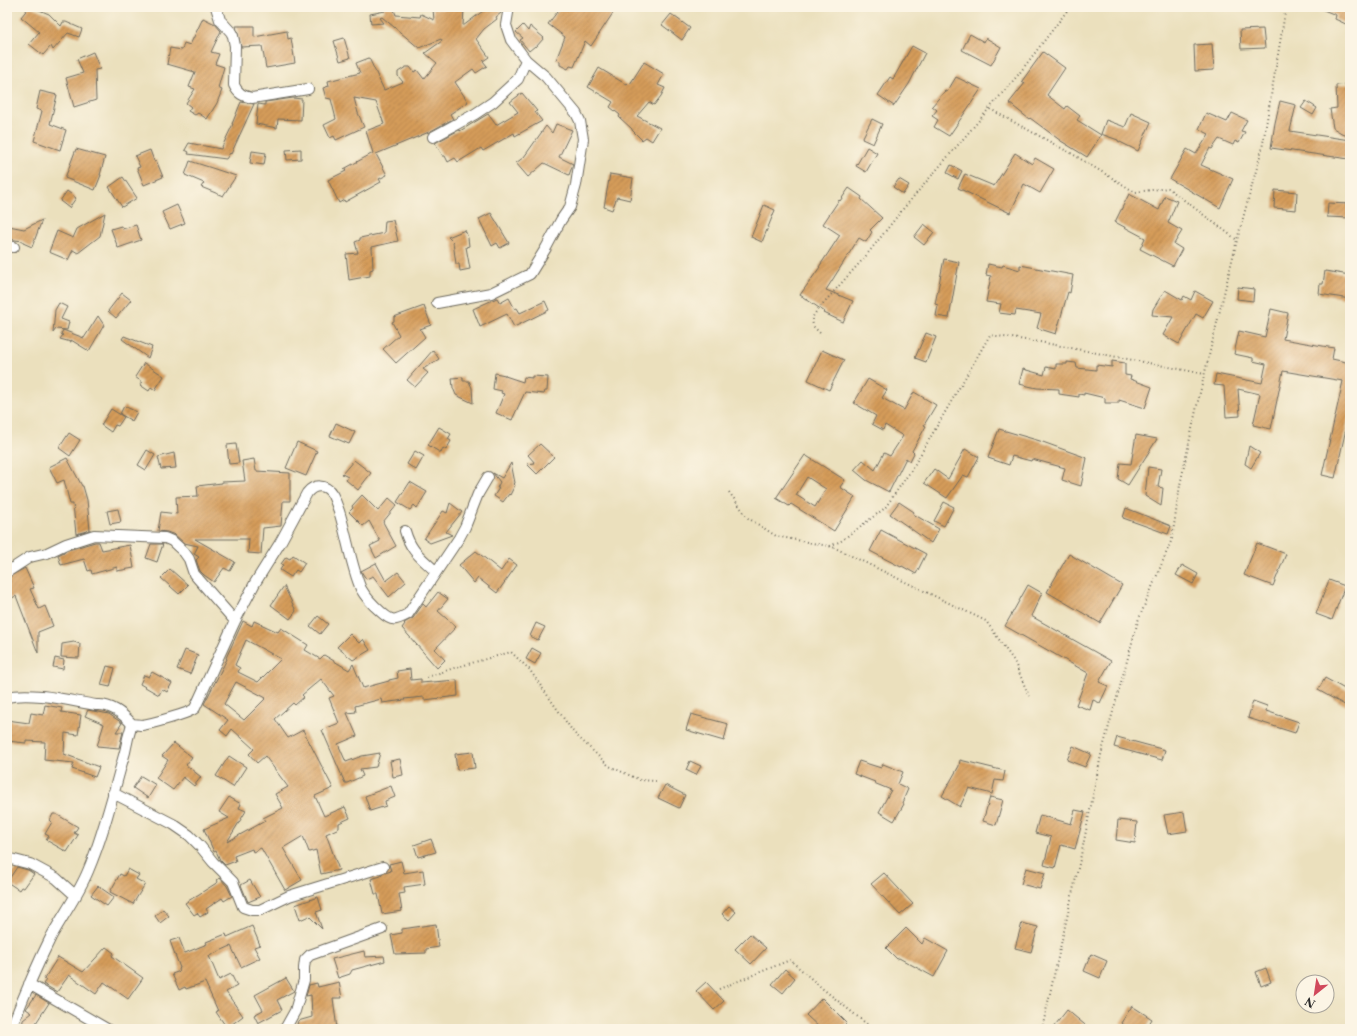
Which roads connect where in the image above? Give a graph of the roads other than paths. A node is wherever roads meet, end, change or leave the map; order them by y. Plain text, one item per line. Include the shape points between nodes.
1 (216, 7) edge
2 (509, 7) edge
3 (526, 60) junction
4 (308, 89) dead end
5 (433, 137) dead end
6 (437, 303) dead end
7 (488, 477) dead end
8 (405, 531) dead end
9 (7, 572) edge
10 (436, 572) junction
11 (235, 621) junction
12 (7, 697) edge
13 (132, 724) junction
14 (113, 793) junction
15 (7, 858) edge
16 (383, 866) dead end
17 (76, 896) junction
18 (382, 929) dead end
19 (29, 984) junction
20 (11, 1029) edge
21 (107, 1029) edge
22 (285, 1029) edge

1 - 4 street via 220,20 233,36 236,91 252,98
2 - 3 street via 506,25 511,40
3 - 5 street via 518,79 493,102
3 - 6 street via 546,77 580,121 583,139 570,207 530,274 491,293
7 - 10 street via 459,538
8 - 10 street via 413,550
9 - 11 street via 30,557 48,553 94,534 165,538 184,552 194,574
10 - 11 street via 408,614 394,620 387,618 372,604 361,587 333,495 323,486 317,486 307,493 280,543 254,583
11 - 13 street via 193,711 142,725
12 - 13 street via 41,696 104,704 116,709
13 - 14 street
14 - 16 street via 189,835 233,882 243,907 252,910 260,910 289,896
14 - 17 street via 88,871
15 - 17 street via 30,864 56,878
17 - 19 street via 52,936
18 - 22 street via 310,955 306,960 304,980 295,1011
19 - 20 street
19 - 21 street

